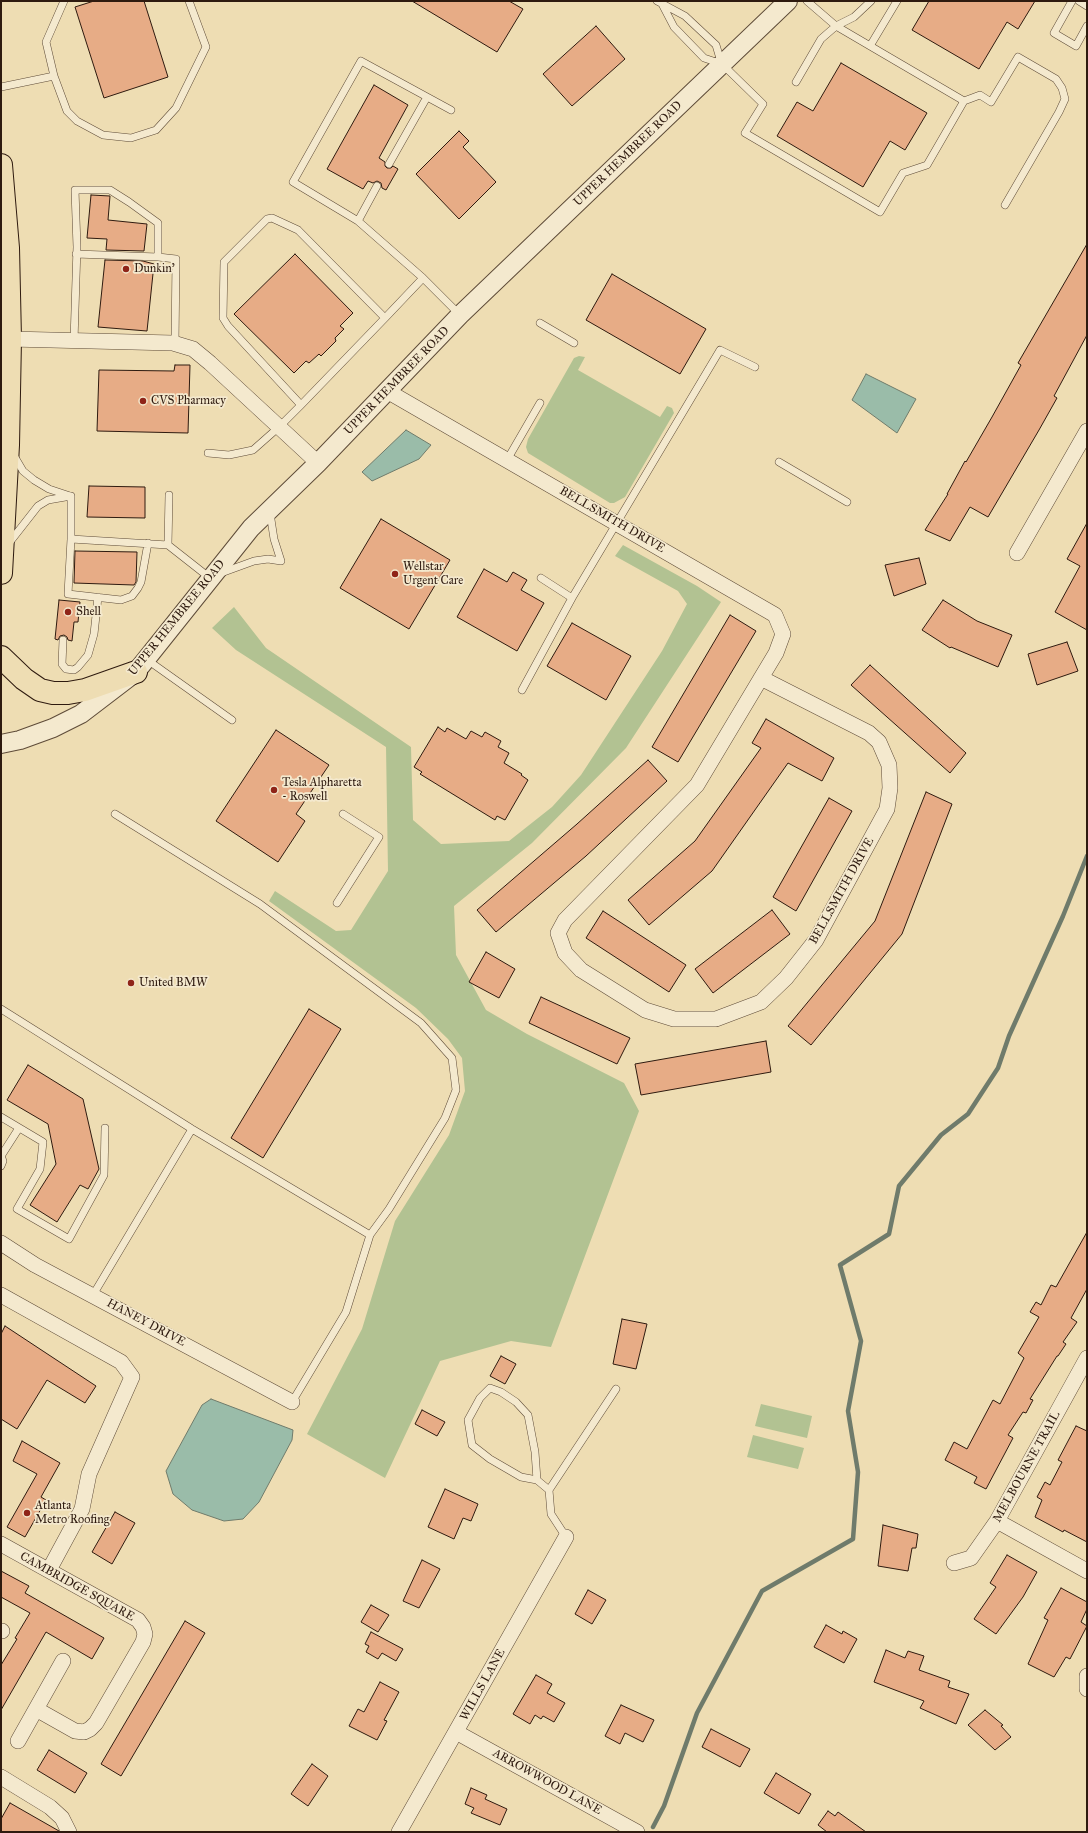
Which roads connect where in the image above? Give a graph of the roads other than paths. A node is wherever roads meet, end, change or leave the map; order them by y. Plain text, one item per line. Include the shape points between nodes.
1 (64, 1) edge
2 (189, 1) edge
3 (788, 1) edge
4 (807, 1) edge
5 (871, 1) edge
6 (896, 1) edge
7 (1072, 1) edge
8 (1079, 1) edge
9 (661, 2) edge
10 (1087, 6) edge
11 (836, 26) junction
12 (1087, 26) edge
13 (870, 46) junction
14 (722, 64) junction
15 (54, 76) junction
16 (796, 82) dead end
17 (1, 86) edge
18 (427, 97) junction
19 (964, 101) junction
20 (451, 110) dead end
21 (389, 164) dead end
22 (1, 165) edge
23 (377, 186) dead end
24 (1005, 205) dead end
25 (358, 221) junction
26 (76, 254) junction
27 (158, 257) junction
28 (423, 278) junction
29 (460, 315) junction
30 (385, 318) junction
31 (540, 323) dead end
32 (10, 339) junction
33 (74, 341) junction
34 (574, 342) dead end
35 (175, 344) junction
36 (754, 367) dead end
37 (387, 391) junction
38 (540, 403) dead end
39 (301, 405) junction
40 (279, 427) junction
41 (1087, 431) edge
42 (8, 445) junction
43 (208, 453) dead end
44 (507, 460) junction
45 (779, 462) dead end
46 (318, 463) junction
47 (4, 491) edge
48 (71, 496) junction
49 (169, 496) dead end
50 (847, 502) dead end
51 (270, 510) junction
52 (616, 523) junction
53 (71, 539) junction
54 (148, 543) junction
55 (168, 545) junction
56 (3, 551) junction
57 (1017, 553) dead end
58 (1, 573) edge
59 (210, 578) junction
60 (541, 578) dead end
61 (98, 597) junction
62 (572, 598) junction
63 (63, 640) dead end
64 (1, 657) edge
65 (141, 665) junction
66 (761, 678) junction
67 (522, 690) dead end
68 (232, 720) dead end
69 (1, 744) edge
70 (115, 814) dead end
71 (343, 814) dead end
72 (337, 903) dead end
73 (1, 1009) edge
74 (1, 1117) edge
75 (19, 1128) junction
76 (104, 1128) dead end
77 (192, 1129) junction
78 (1, 1156) edge
79 (1, 1166) edge
80 (370, 1235) junction
81 (1, 1243) edge
82 (1, 1295) edge
83 (92, 1295) junction
84 (1087, 1358) edge
85 (1082, 1377) edge
86 (616, 1389) dead end
87 (292, 1402) joint
88 (537, 1480) junction
89 (549, 1490) junction
90 (997, 1521) junction
91 (566, 1537) joint
92 (1, 1544) edge
93 (954, 1563) dead end
94 (49, 1570) junction
95 (1087, 1571) edge
96 (63, 1661) dead end
97 (1087, 1676) edge
98 (1087, 1689) edge
99 (36, 1709) junction
100 (456, 1732) junction
101 (18, 1741) dead end
102 (1, 1777) edge
103 (69, 1832) edge
104 (399, 1832) edge
105 (638, 1832) edge

1 - 15 lane via 46,42
2 - 15 lane via 206,47 176,108 156,130 131,138 103,135 77,121 68,111
3 - 14 street, UPPER HEMBREE ROAD
4 - 11 lane
5 - 11 lane via 854,17
6 - 13 lane
7 - 12 lane via 1054,33 1076,46
8 - 10 lane
9 - 14 lane via 685,16 716,45
9 - 14 lane via 674,27 704,58
11 - 13 lane
11 - 16 lane via 821,39
13 - 19 lane
14 - 19 lane via 763,104 745,134 880,212 903,173 927,165
14 - 29 street, UPPER HEMBREE ROAD
15 - 17 lane
18 - 20 lane
18 - 21 lane
18 - 25 lane via 361,61 293,182
19 - 24 lane via 980,95 992,102 1018,57 1056,79 1062,88 1065,99 1059,112
22 - 32 highway via 8,248
23 - 25 lane
25 - 28 lane
26 - 27 lane
26 - 27 lane via 75,190 110,190 158,223
26 - 33 lane
27 - 35 lane via 176,259
28 - 29 lane
28 - 30 lane
29 - 37 street, UPPER HEMBREE ROAD
30 - 39 lane
30 - 39 lane via 298,230 272,218 267,219 227,258 224,269 224,322
31 - 34 lane
32 - 33 street
32 - 42 highway
33 - 35 street
35 - 40 street via 193,349 205,358
36 - 52 lane via 720,350
37 - 44 street, BELLSMITH DRIVE
37 - 46 street, UPPER HEMBREE ROAD
38 - 44 lane
39 - 40 lane
40 - 43 lane via 253,450 230,455
40 - 46 street
41 - 57 street
42 - 47 highway
42 - 48 lane via 24,471 34,480 49,489
44 - 52 street, BELLSMITH DRIVE
45 - 50 lane
46 - 51 street, UPPER HEMBREE ROAD
47 - 56 highway
48 - 53 lane
48 - 56 lane via 48,500 38,506
49 - 55 lane
51 - 59 street, UPPER HEMBREE ROAD via 251,528
51 - 59 lane via 274,539 282,561 254,561
52 - 62 lane
52 - 66 street, BELLSMITH DRIVE via 775,615 783,634 776,653
53 - 54 lane
53 - 61 lane via 67,597
54 - 55 lane
54 - 61 lane via 142,582 132,596 121,600
55 - 59 lane
56 - 58 highway
59 - 65 street, UPPER HEMBREE ROAD
60 - 62 lane
61 - 63 lane via 94,634 88,655 74,670 66,669 62,664
62 - 67 lane
64 - 65 highway via 24,679 40,690 53,693 85,690
65 - 68 lane
65 - 69 street, UPPER HEMBREE ROAD via 81,714 53,728
66 - 66 street, BELLSMITH DRIVE via 697,785 565,920 558,933 565,953 581,970 645,1010 674,1019 716,1019 761,1002 786,978 816,940 887,809 890,788 889,765 879,742 869,733
70 - 80 lane via 266,908 421,1023 452,1058 456,1090 445,1118
71 - 72 lane via 378,837
73 - 77 lane
74 - 75 lane
75 - 76 lane via 43,1142 40,1169 17,1209 69,1239 104,1175
75 - 78 lane
77 - 80 lane
77 - 83 lane
78 - 79 lane
80 - 87 lane via 346,1312
81 - 83 street, HANEY DRIVE via 35,1265
82 - 94 street via 121,1362 132,1377 89,1474 82,1509
83 - 87 street, HANEY DRIVE
84 - 85 street, MELBOURNE TRAIL
85 - 90 street, MELBOURNE TRAIL
86 - 89 lane
88 - 88 lane via 528,1415 516,1402 490,1388 480,1398 468,1420 472,1445 521,1477
88 - 89 lane
89 - 91 lane via 551,1514
90 - 93 street, MELBOURNE TRAIL via 971,1558
90 - 95 street
91 - 100 street, WILLS LANE
92 - 94 street, CAMBRIDGE SQUARE
94 - 99 street, CAMBRIDGE SQUARE via 138,1620 144,1634 143,1642 96,1723 90,1729 84,1732 76,1731
96 - 99 street
97 - 98 street
99 - 101 street
100 - 104 street, WILLS LANE
100 - 105 street, ARROWWOOD LANE
102 - 103 street via 50,1807 62,1818

